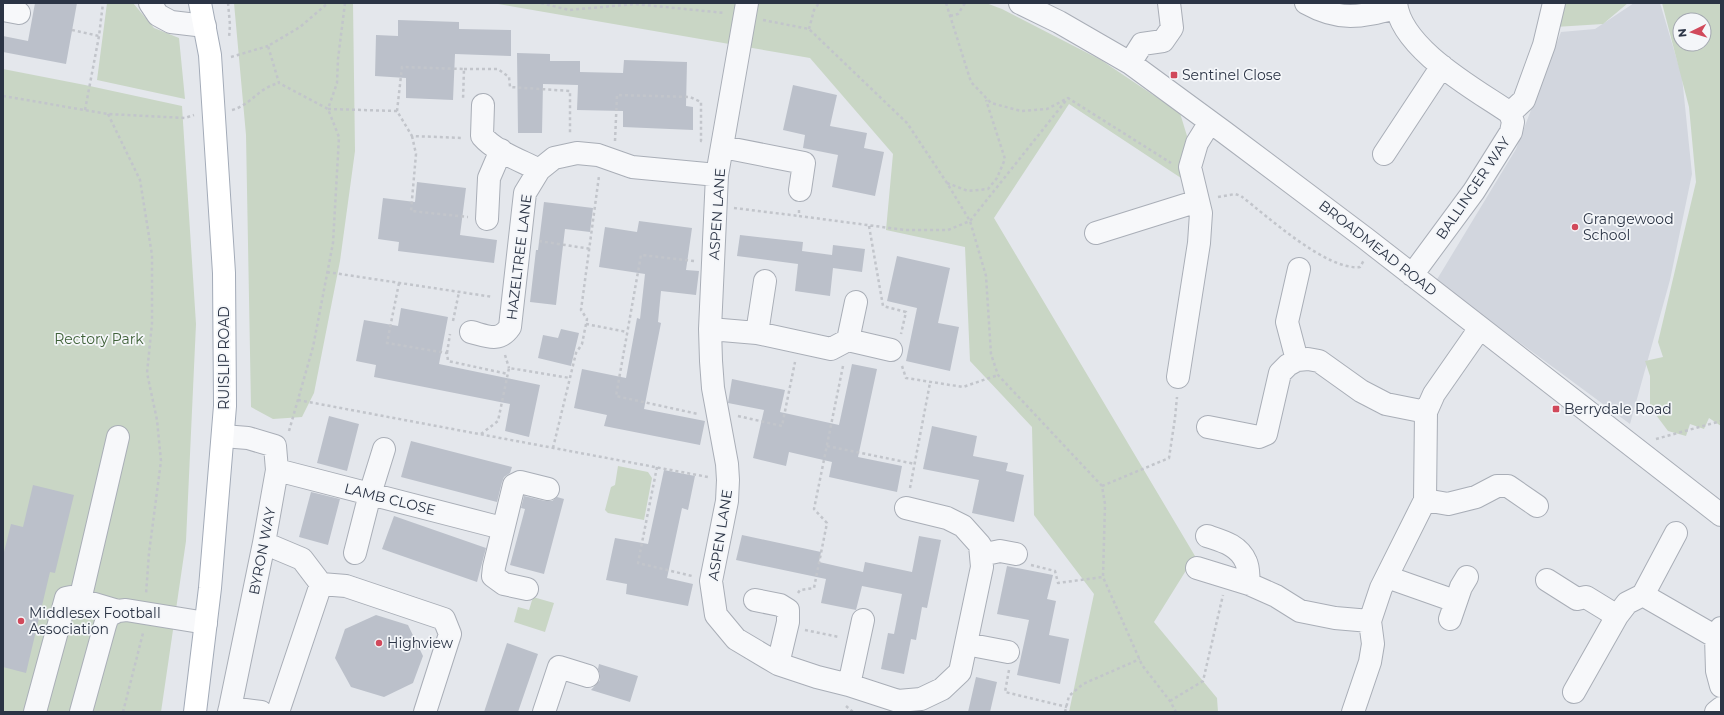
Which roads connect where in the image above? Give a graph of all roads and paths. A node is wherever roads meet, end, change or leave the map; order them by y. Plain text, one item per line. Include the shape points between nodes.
1 (103, 3) edge
2 (150, 3) edge
3 (200, 3) edge
4 (328, 3) edge
5 (345, 3) edge
6 (541, 3) edge
7 (819, 3) edge
8 (946, 3) edge
9 (965, 3) edge
10 (1020, 3) edge
11 (1169, 3) edge
12 (1306, 3) edge
13 (1554, 3) edge
14 (1396, 5) edge
15 (746, 10) edge
16 (950, 16) junction
17 (205, 26) junction
18 (809, 28) junction
19 (72, 30) dead end
20 (99, 36) junction
21 (268, 46) junction
22 (230, 57) dead end
23 (1130, 63) junction
24 (1442, 66) junction
25 (464, 69) junction
26 (279, 83) junction
27 (3, 96) edge
28 (986, 98) junction
29 (1068, 98) junction
30 (472, 106) joint
31 (328, 109) junction
32 (85, 110) junction
33 (397, 111) junction
34 (226, 112) dead end
35 (1510, 113) junction
36 (108, 114) junction
37 (189, 116) dead end
38 (1210, 122) junction
39 (461, 131) dead end
40 (412, 136) junction
41 (482, 136) junction
42 (460, 138) junction
43 (723, 147) junction
44 (501, 150) junction
45 (1384, 154) dead end
46 (570, 155) junction
47 (605, 158) junction
48 (1190, 167) junction
49 (539, 170) junction
50 (717, 175) junction
51 (947, 183) junction
52 (800, 190) joint
53 (1198, 202) junction
54 (716, 206) junction
55 (799, 216) junction
56 (487, 219) joint
57 (970, 221) junction
58 (869, 226) junction
59 (1096, 233) dead end
60 (520, 239) junction
61 (1373, 245) junction
62 (590, 249) junction
63 (714, 263) junction
64 (1299, 268) dead end
65 (327, 272) junction
66 (1412, 275) junction
67 (765, 281) dead end
68 (399, 283) junction
69 (513, 300) junction
70 (856, 302) dead end
71 (586, 324) junction
72 (1480, 328) junction
73 (710, 329) junction
74 (471, 332) dead end
75 (627, 332) junction
76 (757, 333) junction
77 (848, 340) junction
78 (800, 342) junction
79 (897, 351) junction
80 (1297, 360) junction
81 (508, 374) junction
82 (998, 375) junction
83 (1178, 376) joint
84 (570, 378) junction
85 (930, 383) junction
86 (298, 400) junction
87 (1426, 412) junction
88 (718, 415) junction
89 (1721, 420) edge
90 (1208, 427) dead end
91 (481, 434) junction
92 (288, 435) dead end
93 (223, 436) junction
94 (118, 437) dead end
95 (1630, 443) junction
96 (827, 446) junction
97 (553, 448) junction
98 (384, 449) dead end
99 (915, 464) junction
100 (657, 467) junction
101 (277, 470) junction
102 (728, 480) junction
103 (1102, 486) junction
104 (548, 488) dead end
105 (370, 494) junction
106 (1425, 500) junction
107 (1537, 506) dead end
108 (906, 508) joint
109 (1721, 515) edge
110 (502, 528) junction
111 (1676, 533) dead end
112 (1206, 536) dead end
113 (264, 543) junction
114 (355, 554) dead end
115 (1016, 554) joint
116 (981, 555) junction
117 (1258, 558) dead end
118 (1197, 568) dead end
119 (1103, 577) junction
120 (1387, 577) junction
121 (1467, 577) dead end
122 (1228, 578) junction
123 (1547, 580) dead end
124 (712, 581) junction
125 (321, 584) junction
126 (1249, 584) junction
127 (527, 589) dead end
128 (1643, 595) junction
129 (80, 600) junction
130 (755, 600) dead end
131 (118, 611) junction
132 (145, 614) junction
133 (1617, 616) junction
134 (788, 619) junction
135 (863, 620) dead end
136 (1370, 621) junction
137 (206, 623) junction
138 (1718, 632) edge
139 (858, 641) junction
140 (966, 644) junction
141 (1008, 652) joint
142 (1140, 659) junction
143 (778, 664) junction
144 (588, 676) dead end
145 (849, 685) junction
146 (1721, 686) edge
147 (1574, 692) dead end
148 (1170, 701) junction
149 (1067, 707) junction
150 (1721, 708) edge
151 (229, 710) edge
152 (35, 712) edge
153 (81, 712) edge
154 (123, 712) edge
155 (195, 712) edge
156 (261, 712) edge
157 (278, 712) edge
158 (425, 712) edge
159 (544, 712) edge
160 (1065, 712) edge
161 (1176, 712) edge
162 (1353, 712) edge
163 (1716, 712) edge

1 - 20 path
2 - 17 street via 158,15 171,22
3 - 17 main road, RUISLIP ROAD
4 - 21 path via 300,27
5 - 31 path via 337,83
6 - 15 path via 569,10 635,4 726,13
7 - 18 path via 814,10
8 - 16 path
9 - 16 path via 958,14
10 - 23 street, BROADMEAD ROAD
11 - 23 street via 1172,28 1164,41 1142,44
12 - 14 street via 1324,13 1348,16 1370,14
13 - 35 street via 1544,45 1524,100
14 - 24 street via 1416,44
15 - 18 path
15 - 43 street, ASPEN LANE
16 - 28 path via 971,82
17 - 93 main road, RUISLIP ROAD via 210,56 224,273
18 - 51 path via 907,123
19 - 20 path
20 - 32 path
21 - 22 path
21 - 26 path
23 - 38 street, BROADMEAD ROAD
24 - 35 street
24 - 45 street
25 - 30 path
25 - 33 path via 402,67
25 - 46 path via 498,70 510,77 510,88 570,91
26 - 31 path
26 - 34 path via 268,86 240,108
27 - 32 path
28 - 29 path via 991,103 1021,111 1046,109
28 - 51 path via 1005,159 997,178 988,189 968,191
29 - 48 path via 1178,168
29 - 57 path
30 - 41 street
31 - 33 path
31 - 65 path via 339,137 333,243
32 - 36 path
33 - 40 path
35 - 66 street, BALLINGER WAY via 1513,122 1511,132 1474,191
36 - 37 path via 185,118
36 - 132 path via 140,180 152,255 152,323 147,372 157,420 161,461 149,553
38 - 48 street via 1197,143
38 - 61 street, BROADMEAD ROAD
39 - 42 path
40 - 42 path
40 - 56 path via 416,154 411,211
41 - 42 path
41 - 44 street
43 - 47 path via 701,141 701,102 690,97 617,95 615,143
43 - 50 street, ASPEN LANE
43 - 52 street, ASPEN LANE via 804,162
44 - 49 street
44 - 56 street via 489,178
46 - 47 street, HAZELTREE LANE via 591,154
46 - 49 street, HAZELTREE LANE via 554,158
47 - 50 street, HAZELTREE LANE via 632,167
47 - 62 path via 600,174
48 - 53 street
49 - 60 street, HAZELTREE LANE via 525,193
50 - 54 street, ASPEN LANE
51 - 57 path
52 - 55 path
53 - 59 street
53 - 61 path via 1227,195 1241,196 1315,253 1352,268 1360,267
53 - 83 street via 1201,213 1199,243
54 - 55 path
54 - 63 street, ASPEN LANE
55 - 58 path
57 - 58 path via 948,230 905,230
57 - 82 path via 986,276 991,354
58 - 79 path via 883,306 906,312
60 - 62 path
60 - 69 street, HAZELTREE LANE
61 - 66 street, BROADMEAD ROAD
62 - 71 path via 581,310 587,319
63 - 73 street, ASPEN LANE
63 - 75 path via 641,255
64 - 80 street via 1287,322
65 - 68 path
65 - 86 path via 313,347
66 - 72 street, BROADMEAD ROAD
67 - 76 street
68 - 69 path
68 - 81 path via 387,343 447,353 448,362
69 - 74 street, HAZELTREE LANE via 510,327 505,334 498,338
70 - 77 street
71 - 75 path
71 - 84 path
72 - 87 street via 1434,394
72 - 95 street, BROADMEAD ROAD
73 - 76 street
73 - 88 street, ASPEN LANE via 712,388
75 - 88 path via 616,396 699,414
76 - 78 street
77 - 78 street via 831,349
77 - 79 street
77 - 96 path
78 - 88 path via 782,426 726,413
79 - 85 path via 906,378
80 - 87 street via 1319,361 1361,391 1386,404
80 - 90 street via 1280,373 1266,434 1259,437
81 - 84 path via 509,368
81 - 91 path via 498,421
82 - 85 path via 963,387
82 - 103 path
83 - 103 path via 1176,418 1169,458
84 - 97 path
85 - 99 path
86 - 91 path
86 - 92 path
87 - 106 street
88 - 102 street, ASPEN LANE
89 - 95 path via 1662,438
91 - 97 path
93 - 101 street, BYRON WAY via 248,438 275,446
93 - 137 main road, RUISLIP ROAD
94 - 129 street
95 - 109 street, BROADMEAD ROAD
96 - 99 path
96 - 134 path via 814,510 827,523 814,588 800,590
97 - 100 path
98 - 105 street
99 - 108 path
100 - 102 path
100 - 124 path via 638,563
101 - 105 street, LAMB CLOSE
101 - 113 street, BYRON WAY
102 - 124 street, ASPEN LANE via 727,501
103 - 119 path via 1105,504
104 - 110 street via 520,482 514,485
105 - 110 street, LAMB CLOSE
105 - 114 street
106 - 107 street via 1448,504 1476,497 1497,486 1508,486
106 - 120 street
108 - 116 street, ASPEN LANE via 947,518 964,526 980,545
110 - 127 street via 493,576 504,584
111 - 128 street
112 - 126 street via 1228,543 1237,550 1246,562
113 - 125 street via 302,559
113 - 151 street, BYRON WAY
115 - 116 street via 1000,552
115 - 119 path via 1032,566 1055,571 1058,583
116 - 140 street, ASPEN LANE via 982,567
117 - 126 street
118 - 122 street
119 - 142 path
120 - 121 street via 1452,610
120 - 136 street
122 - 126 street
122 - 148 path via 1203,681
123 - 133 street via 1577,599 1586,597
124 - 143 street, ASPEN LANE via 716,615 736,639
125 - 157 street
125 - 158 street via 346,586 444,620 450,634
126 - 136 street via 1276,596 1300,611
128 - 133 street via 1627,603
128 - 138 street
129 - 131 street
129 - 152 street via 66,598
130 - 134 street via 780,605
131 - 132 street
131 - 153 street via 108,616
132 - 137 street
132 - 154 path via 143,635
133 - 147 street
134 - 139 path
134 - 143 street
135 - 139 street
136 - 162 street via 1373,644 1370,662
137 - 155 main road, RUISLIP ROAD
138 - 146 street via 1717,671
139 - 145 street
140 - 141 street
140 - 145 street, ASPEN LANE via 960,672 942,689 921,699 898,701
141 - 149 path via 1012,654 1005,692
142 - 148 path
142 - 149 path via 1084,684 1069,696
143 - 145 street, ASPEN LANE
144 - 159 street via 559,667
148 - 161 path
149 - 160 path
150 - 163 street
151 - 156 street, BYRON WAY

